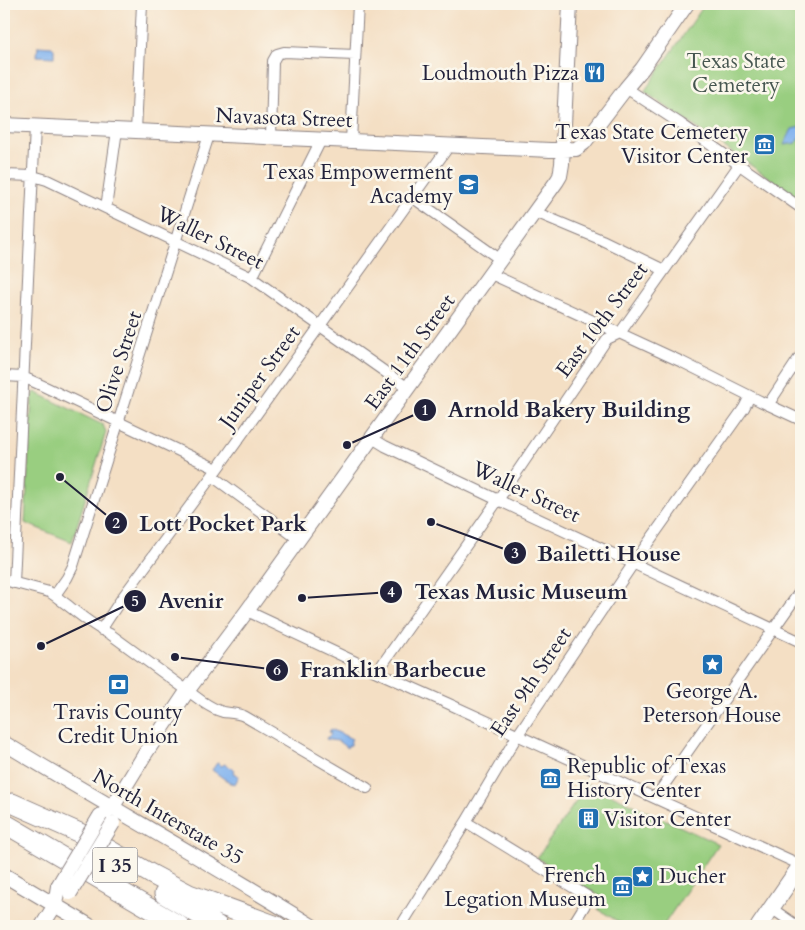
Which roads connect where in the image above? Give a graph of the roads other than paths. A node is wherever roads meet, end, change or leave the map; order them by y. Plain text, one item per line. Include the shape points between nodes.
1 (142, 4) edge
2 (358, 4) edge
3 (570, 4) edge
4 (687, 4) edge
5 (355, 55) junction
6 (626, 88) junction
7 (4, 125) edge
8 (35, 127) junction
9 (117, 130) junction
10 (136, 131) junction
11 (209, 135) junction
12 (271, 137) junction
13 (321, 140) junction
14 (351, 141) junction
15 (449, 146) junction
16 (563, 150) junction
17 (739, 165) junction
18 (4, 175) edge
19 (33, 176) junction
20 (412, 197) junction
21 (106, 208) junction
22 (801, 208) edge
23 (535, 212) junction
24 (176, 242) junction
25 (501, 260) junction
26 (664, 270) junction
27 (491, 274) junction
28 (252, 278) junction
29 (320, 326) junction
30 (620, 334) junction
31 (801, 355) edge
32 (4, 376) edge
33 (23, 377) junction
34 (408, 388) junction
35 (750, 396) junction
36 (768, 405) junction
37 (801, 420) edge
38 (119, 422) junction
39 (372, 438) junction
40 (214, 473) junction
41 (498, 500) junction
42 (298, 539) junction
43 (634, 564) junction
44 (9, 582) edge
45 (801, 590) edge
46 (54, 595) junction
47 (247, 611) junction
48 (101, 630) junction
49 (774, 630) junction
50 (801, 642) edge
51 (376, 672) junction
52 (188, 690) junction
53 (517, 736) junction
54 (4, 743) edge
55 (367, 788) dead end
56 (655, 798) junction
57 (8, 800) edge
58 (112, 808) junction
59 (466, 822) junction
60 (4, 825) edge
61 (801, 865) edge
62 (4, 875) edge
63 (54, 905) junction
64 (772, 908) junction
65 (404, 921) dead end
66 (42, 926) edge
67 (90, 926) edge
68 (157, 926) edge
69 (180, 926) edge
70 (218, 926) edge
71 (277, 926) edge
72 (312, 926) edge
73 (572, 926) edge
74 (759, 926) edge
75 (797, 926) edge

1 - 10 street
2 - 5 street
3 - 16 street, East 11th Street
4 - 6 street
5 - 12 street via 277,54 273,61
5 - 14 street
6 - 16 street via 584,143 576,149
6 - 17 street
7 - 8 street, Navasota Street
8 - 9 street, Navasota Street
8 - 19 street
9 - 10 street, Navasota Street
9 - 21 street
10 - 11 street, Navasota Street
11 - 12 street, Navasota Street
11 - 24 street, Olive Street
12 - 13 street, Navasota Street
13 - 14 street, Navasota Street
13 - 28 street
14 - 15 street, Navasota Street
15 - 16 street, Navasota Street
15 - 20 street, Juniper Street
16 - 23 street, East 11th Street via 560,176
17 - 22 street
17 - 26 street, East 10th Street
18 - 19 street, Waller Street
19 - 21 street, Waller Street
19 - 33 street
20 - 25 street
20 - 29 street, Juniper Street
21 - 24 street, Waller Street
23 - 25 street, East 11th Street
23 - 26 street
24 - 28 street, Waller Street
24 - 38 street, Olive Street
25 - 27 street, East 11th Street
26 - 30 street, East 10th Street
27 - 30 street
27 - 34 street, East 11th Street
28 - 29 street, Waller Street
29 - 34 street, Waller Street
29 - 40 street, Juniper Street
30 - 35 street
30 - 41 street, East 10th Street via 607,339
31 - 36 street
32 - 33 street
33 - 38 street
33 - 44 street
34 - 39 street, East 11th Street
35 - 36 street
35 - 43 street, East 9th Street
36 - 37 street
38 - 40 street
38 - 46 street, Olive Street via 73,566
39 - 41 street, Waller Street
39 - 42 street, East 11th Street
40 - 42 street
40 - 48 street, Juniper Street
41 - 43 street, Waller Street
41 - 51 street, East 10th Street
42 - 47 street, East 11th Street
43 - 49 street, Waller Street
43 - 53 street, East 9th Street
44 - 46 street
45 - 49 street
46 - 48 street
47 - 51 street
47 - 52 street, East 11th Street
48 - 52 street
49 - 50 street, Waller Street
49 - 56 street
51 - 53 street
52 - 55 street via 217,710 244,716
52 - 58 street, East 11th Street
53 - 56 street
53 - 59 street, East 9th Street
54 - 58 street, North Interstate 35
56 - 61 street
57 - 70 highway, I 35
57 - 71 highway via 82,834 189,894
58 - 63 street, bridge
58 - 72 street, North Interstate 35
59 - 65 street, East 9th Street
59 - 73 street via 587,896 588,900
60 - 68 highway via 60,867
60 - 69 highway, I 35
61 - 64 main road
62 - 63 street
63 - 66 street
63 - 67 street
64 - 74 main road
64 - 75 street

